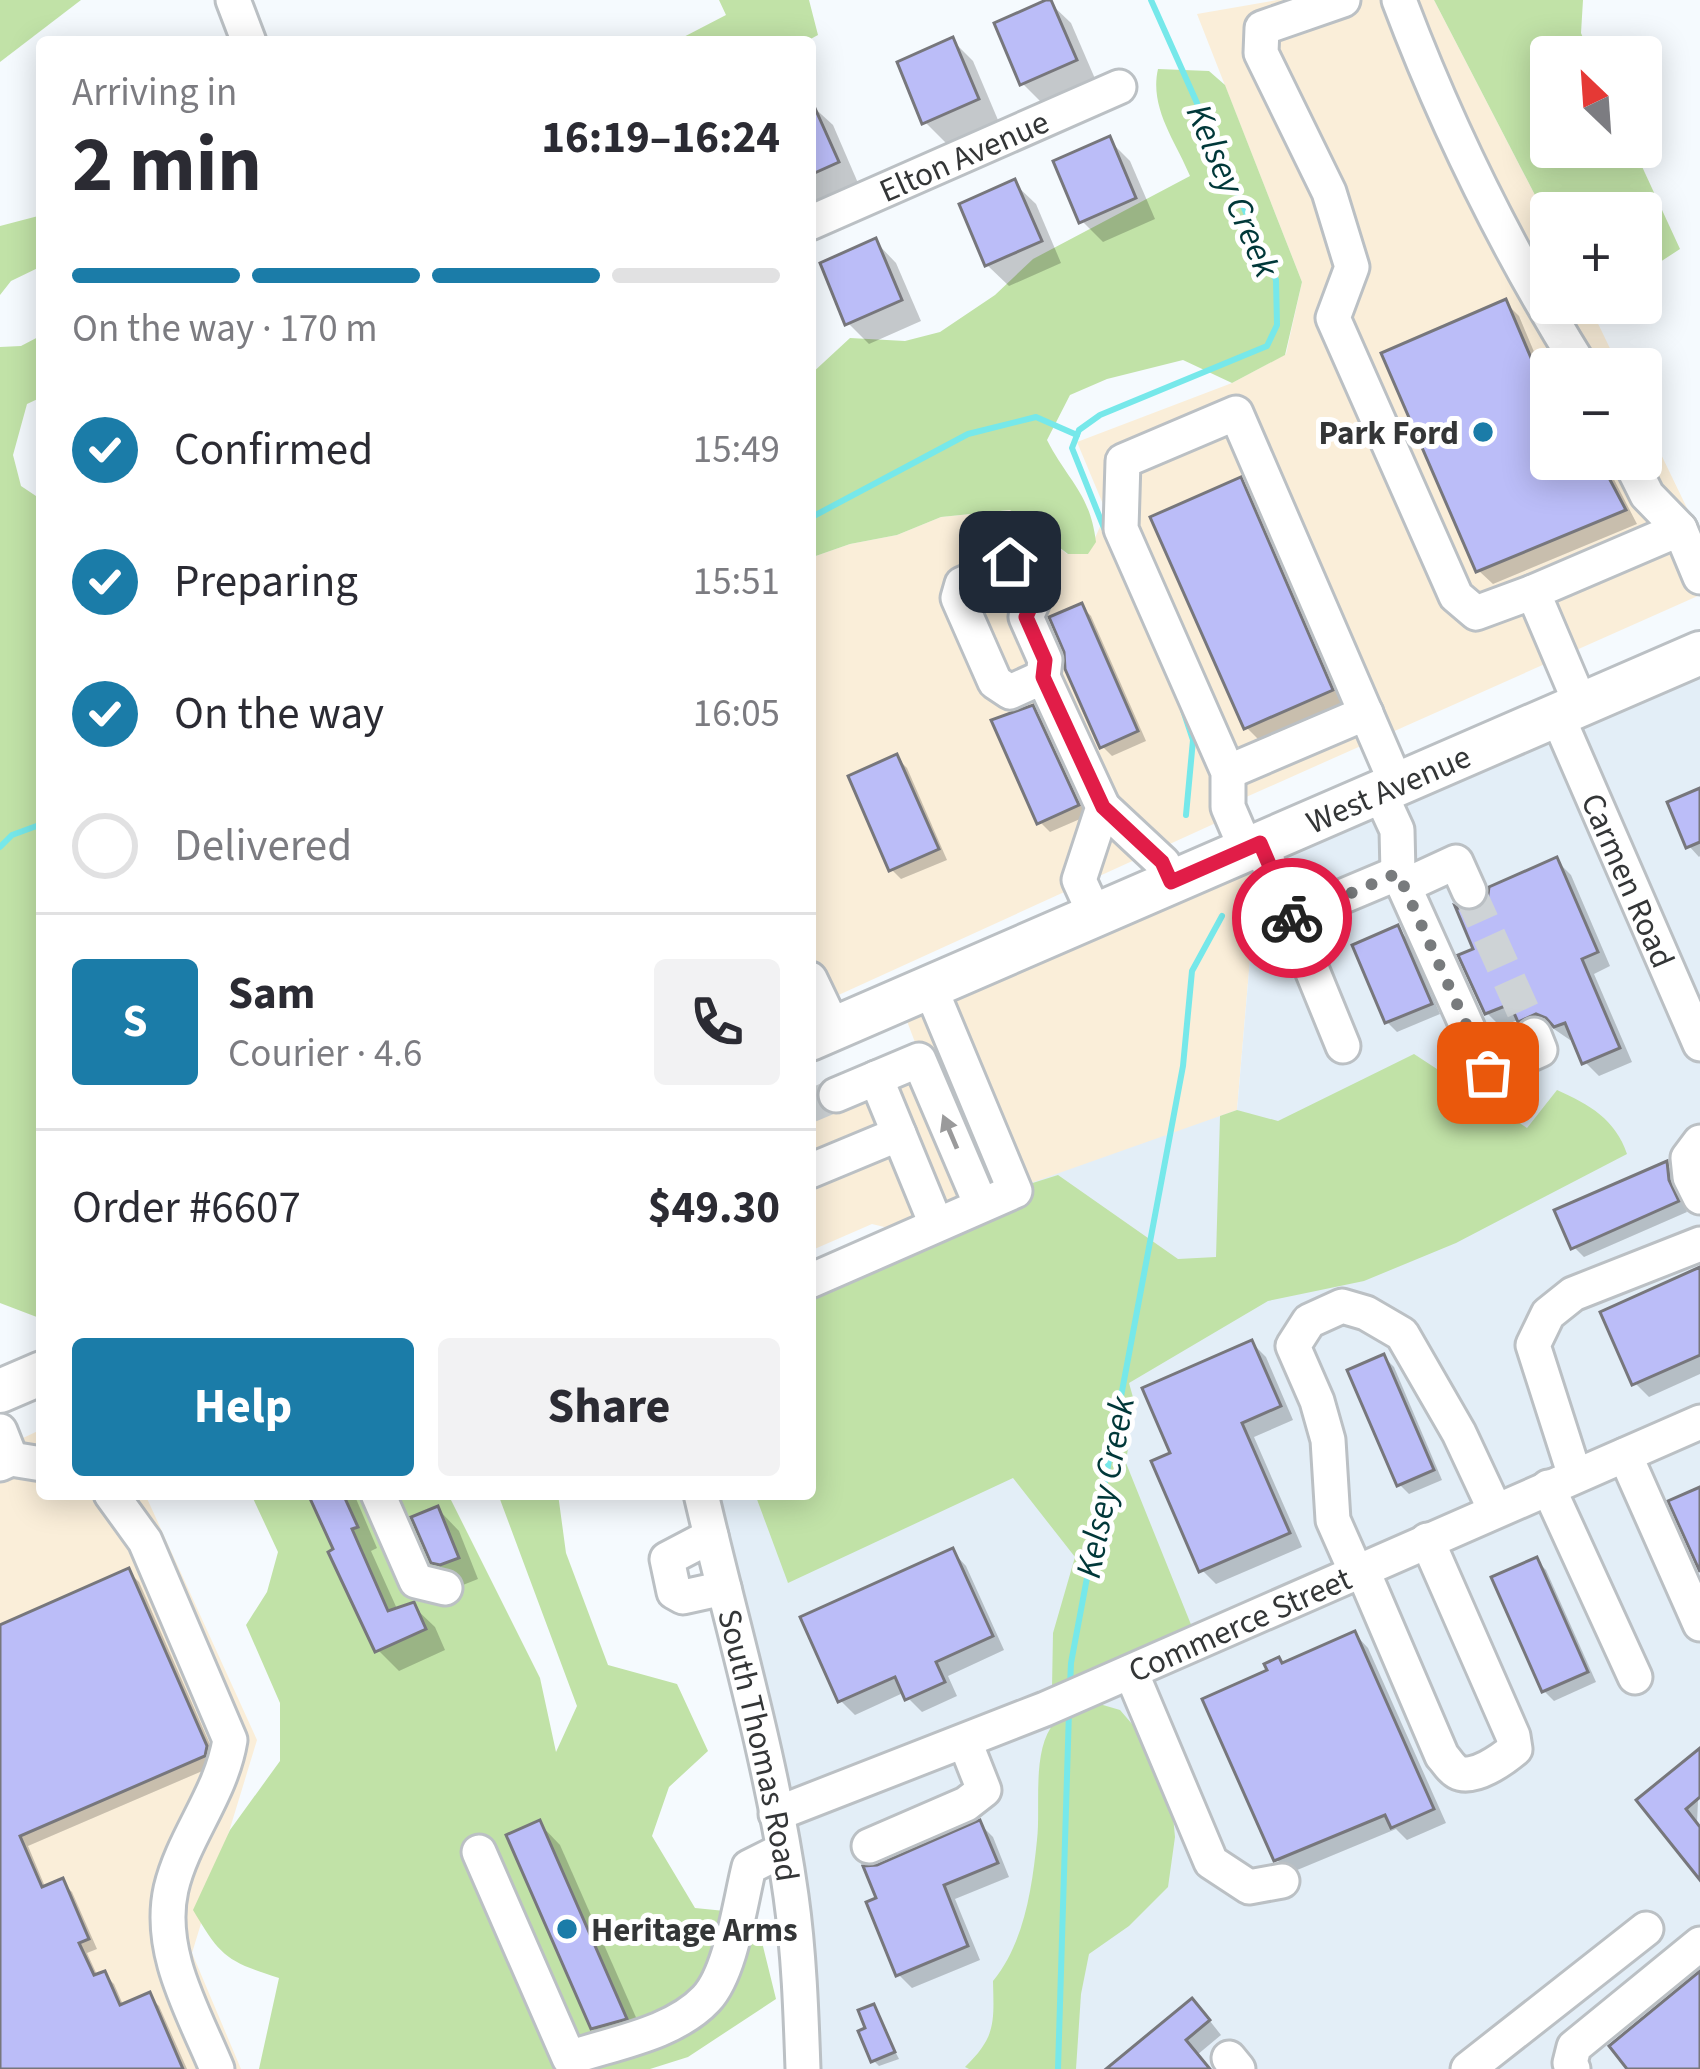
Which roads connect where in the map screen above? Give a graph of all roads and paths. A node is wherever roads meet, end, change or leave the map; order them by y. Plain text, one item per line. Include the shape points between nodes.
1 (233, 0) edge
2 (1343, 0) edge
3 (1399, 0) edge
4 (247, 36) edge
5 (1119, 87) dead end
6 (816, 220) edge
7 (1569, 348) edge
8 (1640, 480) edge
9 (1680, 530) junction
10 (1700, 577) edge
11 (1533, 592) junction
12 (1700, 653) edge
13 (1043, 677) dead end
14 (1569, 710) junction
15 (1366, 713) junction
16 (1228, 772) junction
17 (1388, 787) junction
18 (1103, 807) junction
19 (1253, 846) junction
20 (1462, 876) dead end
21 (1401, 880) junction
22 (1171, 882) junction
23 (1094, 915) junction
24 (1291, 918) junction
25 (930, 987) junction
26 (822, 1034) edge
27 (1534, 1035) dead end
28 (1700, 1044) edge
29 (1343, 1046) dead end
30 (876, 1078) junction
31 (836, 1095) tunnel mouth
32 (899, 1134) junction
33 (1700, 1142) edge
34 (816, 1169) edge
35 (1700, 1197) edge
36 (981, 1205) junction
37 (936, 1224) junction
38 (1700, 1244) edge
39 (816, 1278) edge
40 (36, 1376) edge
41 (0, 1391) edge
42 (1700, 1422) edge
43 (1625, 1454) junction
44 (1562, 1482) junction
45 (115, 1500) edge
46 (381, 1500) edge
47 (702, 1500) edge
48 (1495, 1510) junction
49 (711, 1536) junction
50 (1427, 1540) junction
51 (1359, 1571) junction
52 (446, 1588) dead end
53 (724, 1588) junction
54 (1700, 1624) edge
55 (1131, 1672) junction
56 (1635, 1677) dead end
57 (964, 1742) junction
58 (776, 1814) junction
59 (868, 1846) dead end
60 (782, 1850) junction
61 (479, 1852) dead end
62 (1282, 1881) dead end
63 (1646, 1929) dead end
64 (1700, 1943) edge
65 (218, 2069) edge
66 (803, 2069) edge
67 (1468, 2069) edge
68 (1574, 2069) edge

1 - 4 street
2 - 11 street via 1262,28 1261,53 1329,192 1352,267 1334,318 1456,596 1476,614
3 - 7 street via 1440,109
5 - 6 street, Elton Avenue
8 - 9 street
9 - 10 street
9 - 11 street
11 - 14 street, Carmen Road
12 - 14 main road, West Avenue
13 - 18 street
14 - 17 main road, West Avenue
14 - 28 street, Carmen Road
15 - 16 street
15 - 16 street via 1237,413 1124,460 1121,530
15 - 17 street
16 - 19 street via 1228,807
17 - 19 main road, West Avenue
17 - 21 street
18 - 22 street via 1162,862
18 - 23 street via 1079,880
19 - 22 main road, West Avenue
19 - 24 street
20 - 21 street
21 - 24 street
21 - 27 street via 1488,1073 1540,1050
22 - 23 main road, West Avenue
23 - 25 main road, West Avenue
24 - 29 street
25 - 26 main road, West Avenue
25 - 36 street via 1015,1191
30 - 31 street
30 - 32 street
36 -> 30 street via 919,1060
32 - 34 street
32 - 37 street
33 - 35 street via 1688,1158
36 - 37 street
37 - 39 street
38 - 44 street via 1573,1294 1548,1314 1533,1345
40 - 41 main road
42 - 43 street, Commerce Street
43 - 44 street, Commerce Street
43 - 54 street
44 - 48 street, Commerce Street
44 - 56 street
45 - 65 street via 145,1541 230,1740 225,1769 172,1886 167,1927 176,1970
46 - 52 street via 416,1581
47 - 49 street, South Thomas Road
48 - 50 street, Commerce Street
48 - 51 street via 1402,1334 1366,1312 1342,1306 1326,1313 1309,1321 1293,1346 1328,1440 1333,1520
49 - 53 street, South Thomas Road
49 - 53 street via 667,1558 674,1592
50 - 51 street, Commerce Street
50 - 51 street via 1513,1736 1515,1749 1469,1774 1442,1756
51 - 55 street, Commerce Street
53 - 58 street, South Thomas Road
55 - 57 street, Commerce Street
55 - 62 street via 1211,1862 1249,1887
57 - 58 street, Commerce Street
57 - 59 street via 984,1790
58 - 60 street, South Thomas Road
60 - 61 street via 749,1867 727,1957 708,1997 676,2022 569,2058
60 - 66 street, South Thomas Road
63 - 67 street
64 - 68 street via 1574,2047

